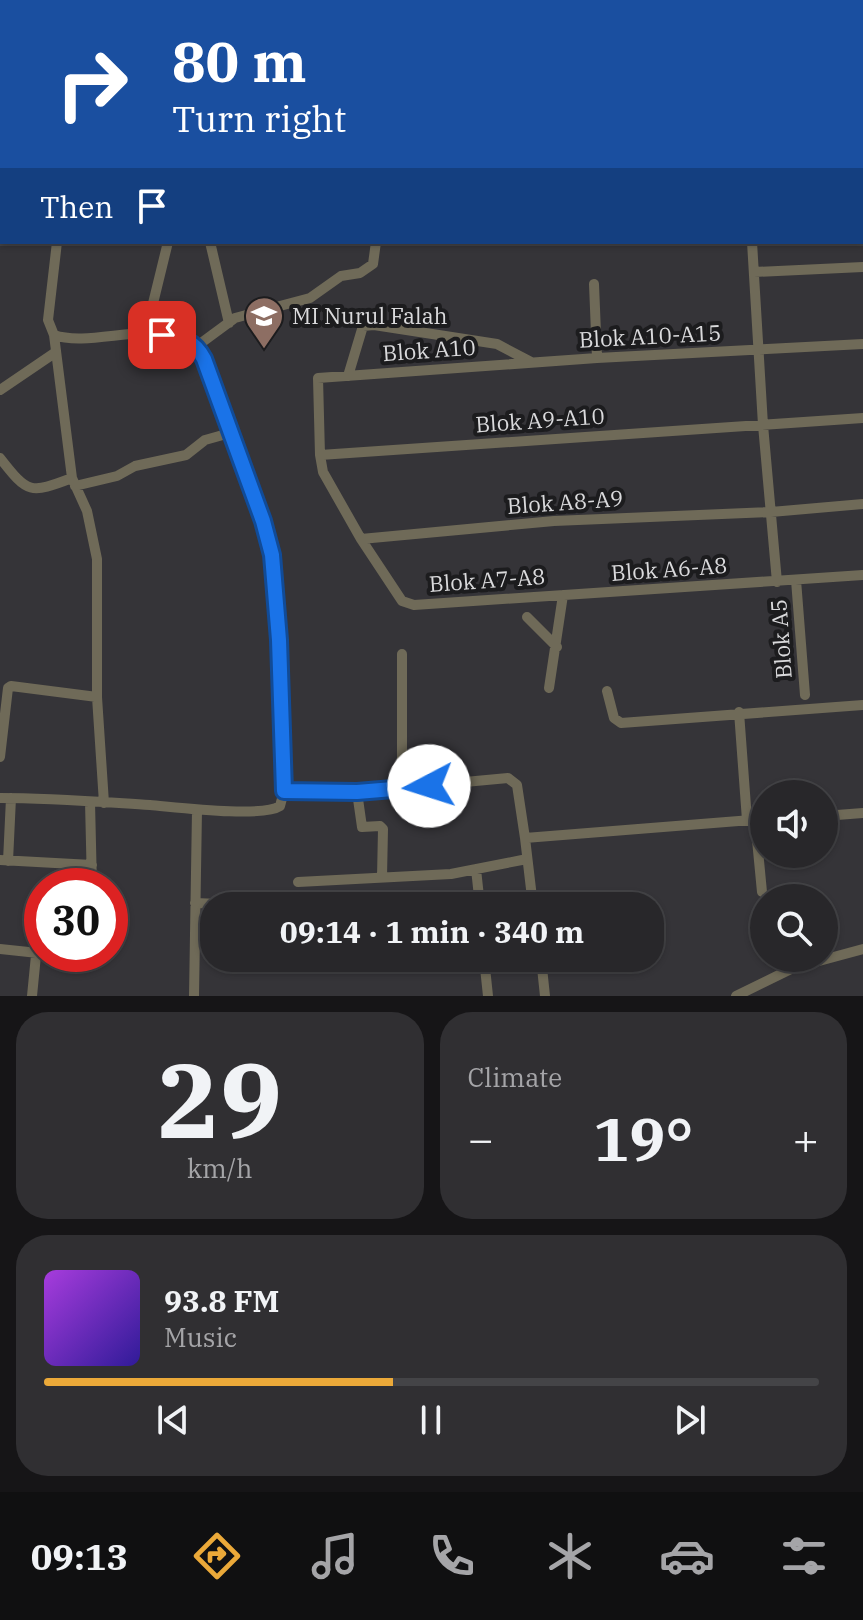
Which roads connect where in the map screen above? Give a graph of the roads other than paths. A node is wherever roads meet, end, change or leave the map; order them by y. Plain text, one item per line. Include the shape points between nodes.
1 (57, 244) edge
2 (167, 244) edge
3 (210, 244) edge
4 (376, 244) edge
5 (752, 244) edge
6 (863, 267) edge
7 (754, 272) junction
8 (594, 284) dead end
9 (229, 323) junction
10 (146, 332) junction
11 (54, 335) junction
12 (863, 344) edge
13 (197, 346) junction
14 (759, 350) junction
15 (56, 352) junction
16 (597, 358) junction
17 (538, 362) junction
18 (348, 376) junction
19 (0, 390) edge
20 (863, 418) edge
21 (763, 425) junction
22 (230, 433) junction
23 (320, 455) junction
24 (0, 458) edge
25 (73, 482) junction
26 (863, 504) edge
27 (771, 512) junction
28 (361, 539) junction
29 (863, 575) edge
30 (796, 580) junction
31 (777, 582) junction
32 (563, 595) junction
33 (527, 617) dead end
34 (557, 647) junction
35 (402, 654) dead end
36 (549, 688) dead end
37 (607, 691) dead end
38 (805, 695) dead end
39 (97, 697) junction
40 (863, 705) edge
41 (739, 712) junction
42 (0, 757) edge
43 (750, 786) edge
44 (402, 788) junction
45 (284, 791) junction
46 (357, 792) junction
47 (6, 798) edge
48 (90, 802) junction
49 (104, 803) junction
50 (197, 810) junction
51 (863, 813) edge
52 (838, 815) edge
53 (750, 819) edge
54 (525, 838) junction
55 (527, 859) junction
56 (4, 861) edge
57 (92, 865) joint
58 (476, 869) junction
59 (382, 877) junction
60 (298, 882) dead end
61 (478, 892) edge
62 (531, 892) edge
63 (195, 903) junction
64 (200, 903) edge
65 (0, 949) edge
66 (863, 949) edge
67 (24, 952) edge
68 (35, 972) edge
69 (485, 972) edge
70 (542, 972) edge
71 (32, 996) edge
72 (194, 996) edge
73 (488, 996) edge
74 (545, 996) edge
75 (736, 996) edge

1 - 11 street via 48,320
2 - 10 street
3 - 9 street
4 - 9 street via 373,264 360,273 341,276 310,298
5 - 7 street
6 - 7 street
7 - 14 street
8 - 16 street
9 - 13 street
10 - 11 street via 72,340
10 - 13 street
11 - 15 street
12 - 14 street, Blok A10-A15
13 - 22 street
14 - 16 street, Blok A10-A15
14 - 21 street
15 - 19 street
15 - 25 street
16 - 17 street, Blok A10-A15
17 - 18 street, Blok A10
17 - 18 street via 497,344 374,325 363,326
18 - 23 street, Blok A10 via 318,378
20 - 21 street, Blok A9-A10
21 - 23 street, Blok A9-A10
21 - 27 street
22 - 25 street via 205,440 186,455 135,466 117,476
22 - 45 street via 272,555
23 - 28 street via 323,472
24 - 25 street via 21,484 34,489
25 - 39 street via 87,511 97,559
26 - 27 street, Blok A8-A9
27 - 28 street, Blok A8-A9 via 554,521
27 - 31 street
28 - 32 street, Blok A7-A8 via 402,601 414,605
29 - 30 street, Blok A6-A8
30 - 31 street, Blok A6-A8
30 - 38 street, Blok A5
31 - 32 street, Blok A6-A8
32 - 34 street
33 - 34 street
34 - 36 street
35 - 44 street
37 - 41 street via 614,718 621,723
39 - 42 street via 11,686
39 - 49 street
40 - 41 street
41 - 43 street
44 - 46 street
44 - 54 street via 508,778 517,785
45 - 46 street
45 - 50 street via 276,809
46 - 59 street via 362,827 383,829
47 - 48 street
47 - 56 street
48 - 49 street
48 - 57 street
49 - 50 street
50 - 63 street
51 - 52 street
53 - 54 street
54 - 55 street
55 - 58 street
55 - 62 street
56 - 57 street
58 - 59 street
58 - 61 street
59 - 60 street
63 - 64 street
63 - 72 street
65 - 67 street
66 - 75 street via 793,968
68 - 71 street
69 - 73 street
70 - 74 street

